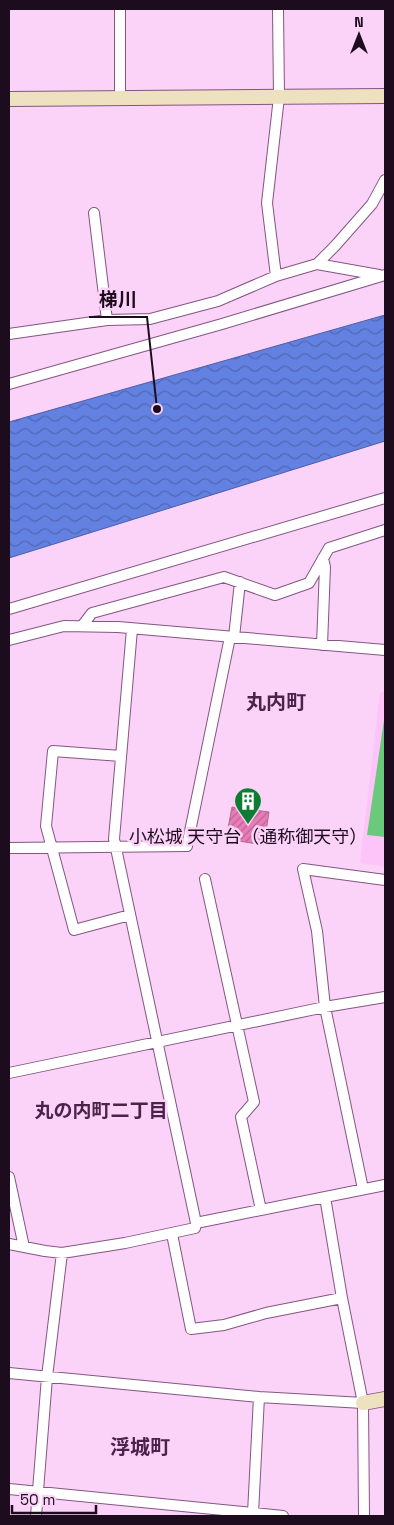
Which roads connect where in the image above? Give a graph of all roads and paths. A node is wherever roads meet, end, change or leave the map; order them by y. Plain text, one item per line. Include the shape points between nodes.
1 (120, 9) edge
2 (278, 9) edge
3 (385, 96) edge
4 (279, 97) junction
5 (120, 98) junction
6 (9, 99) edge
7 (385, 180) edge
8 (94, 213) dead end
9 (316, 264) junction
10 (276, 276) junction
11 (384, 276) edge
12 (107, 320) junction
13 (9, 334) edge
14 (9, 384) edge
15 (385, 498) edge
16 (385, 530) edge
17 (323, 558) junction
18 (240, 582) junction
19 (9, 610) edge
20 (82, 626) junction
21 (132, 629) junction
22 (232, 637) junction
23 (9, 640) edge
24 (322, 645) junction
25 (385, 650) edge
26 (121, 756) junction
27 (116, 847) junction
28 (9, 848) edge
29 (52, 848) junction
30 (205, 879) dead end
31 (385, 880) edge
32 (130, 915) junction
33 (385, 997) edge
34 (325, 1007) junction
35 (237, 1026) junction
36 (158, 1043) junction
37 (9, 1073) edge
38 (9, 1177) edge
39 (385, 1185) edge
40 (363, 1189) junction
41 (325, 1197) junction
42 (261, 1210) junction
43 (196, 1223) junction
44 (172, 1234) junction
45 (9, 1244) edge
46 (24, 1247) junction
47 (62, 1253) junction
48 (342, 1298) junction
49 (9, 1373) edge
50 (47, 1377) junction
51 (259, 1396) junction
52 (385, 1399) edge
53 (363, 1403) junction
54 (9, 1488) edge
55 (38, 1492) junction
56 (253, 1513) junction
57 (236, 1514) edge
58 (36, 1516) edge
59 (283, 1516) edge
60 (364, 1516) edge

1 - 5 street
2 - 4 street
3 - 4 street
4 - 5 street
4 - 10 street via 266,203
5 - 6 street
7 - 9 street via 372,204
8 - 12 street
9 - 10 street
9 - 11 street
10 - 12 street via 218,301 150,319
11 - 14 street
12 - 13 street
15 - 19 street
16 - 17 street via 329,548
17 - 18 street via 309,583 274,595
17 - 24 street
18 - 20 street via 224,577 92,613
18 - 22 street
20 - 21 street
20 - 23 street via 64,626
21 - 22 street
21 - 26 street
22 - 24 street
22 - 27 street via 187,846
24 - 25 street
26 - 27 street
26 - 29 street via 53,751 46,826
27 - 29 street
27 - 32 street
28 - 29 street
29 - 32 street via 74,930
30 - 35 street
31 - 34 street via 303,870 318,931
32 - 36 street
33 - 34 street
34 - 35 street
34 - 40 street
35 - 36 street
35 - 42 street via 254,1102 241,1117
36 - 37 street
36 - 43 street
38 - 46 street
39 - 40 street
40 - 41 street
41 - 42 street
41 - 48 street
42 - 43 street
43 - 44 street via 195,1228
44 - 47 street
44 - 48 street via 191,1329 224,1325
45 - 46 street
46 - 47 street
47 - 50 street
48 - 53 street
49 - 50 street
50 - 51 street
50 - 55 street
51 - 53 street
51 - 56 street
52 - 53 street
53 - 60 street
54 - 55 street
55 - 57 street
55 - 58 street
56 - 57 street
56 - 59 street

